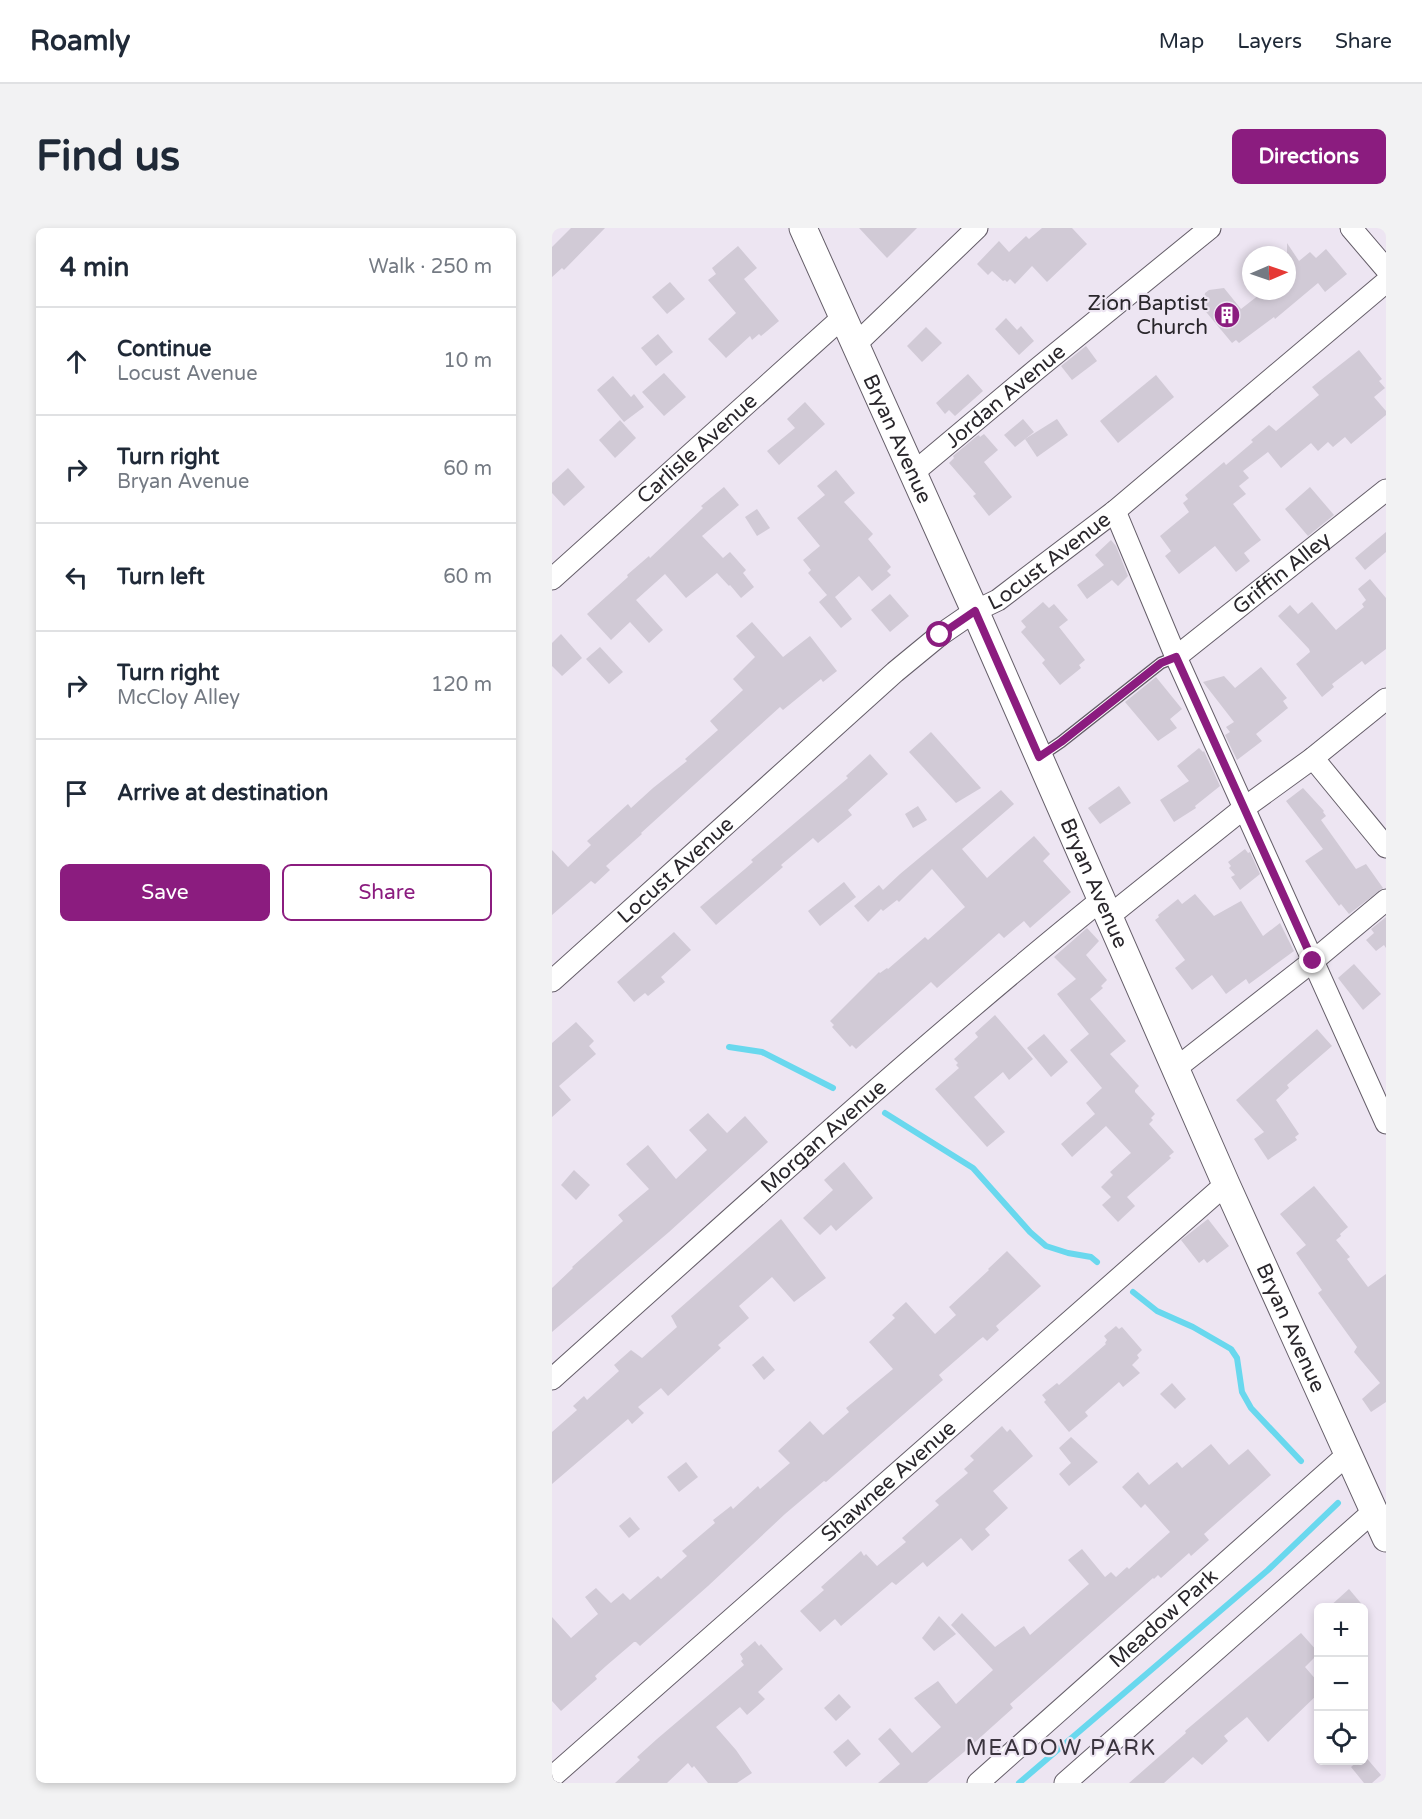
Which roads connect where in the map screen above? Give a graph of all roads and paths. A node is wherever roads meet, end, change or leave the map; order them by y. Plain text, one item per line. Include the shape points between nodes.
1 (803, 228) edge
2 (977, 228) edge
3 (1210, 228) edge
4 (1351, 228) edge
5 (1386, 269) edge
6 (1386, 282) edge
7 (843, 317) junction
8 (856, 344) junction
9 (913, 473) junction
10 (1386, 490) edge
11 (1115, 511) junction
12 (552, 579) edge
13 (975, 611) junction
14 (1176, 657) junction
15 (1386, 699) edge
16 (1039, 757) junction
17 (1313, 758) junction
18 (1244, 808) junction
19 (1386, 848) edge
20 (1386, 900) edge
21 (1104, 908) junction
22 (1313, 961) junction
23 (552, 981) edge
24 (1175, 1069) junction
25 (1386, 1123) edge
26 (1226, 1184) junction
27 (552, 1379) edge
28 (1348, 1454) junction
29 (1374, 1510) junction
30 (1386, 1538) edge
31 (552, 1777) edge
32 (978, 1783) edge
33 (1065, 1783) edge

1 - 7 street, Bryan Avenue
2 - 8 street
3 - 9 street, Jordan Avenue
4 - 5 street
6 - 11 street, Locust Avenue
7 - 8 street, Bryan Avenue
7 - 12 street, Carlisle Avenue
8 - 9 street, Bryan Avenue
9 - 13 street, Bryan Avenue
10 - 14 street, Griffin Alley
11 - 13 street, Locust Avenue via 1012,590
11 - 14 street
13 - 16 street, Bryan Avenue
13 - 23 street, Locust Avenue via 895,672
14 - 16 lane via 1161,663
14 - 18 street
15 - 17 street, Morgan Avenue
16 - 21 street, Bryan Avenue
17 - 18 street, Morgan Avenue
17 - 19 street
18 - 21 street, Morgan Avenue
18 - 22 street
20 - 22 street
21 - 24 street, Bryan Avenue
21 - 27 street, Morgan Avenue via 1017,967
22 - 24 street
22 - 25 street
24 - 26 street, Bryan Avenue
26 - 28 street, Bryan Avenue
26 - 31 street, Shawnee Avenue
28 - 29 street, Bryan Avenue
28 - 32 street, Meadow Park
29 - 30 street, Bryan Avenue
29 - 33 street

